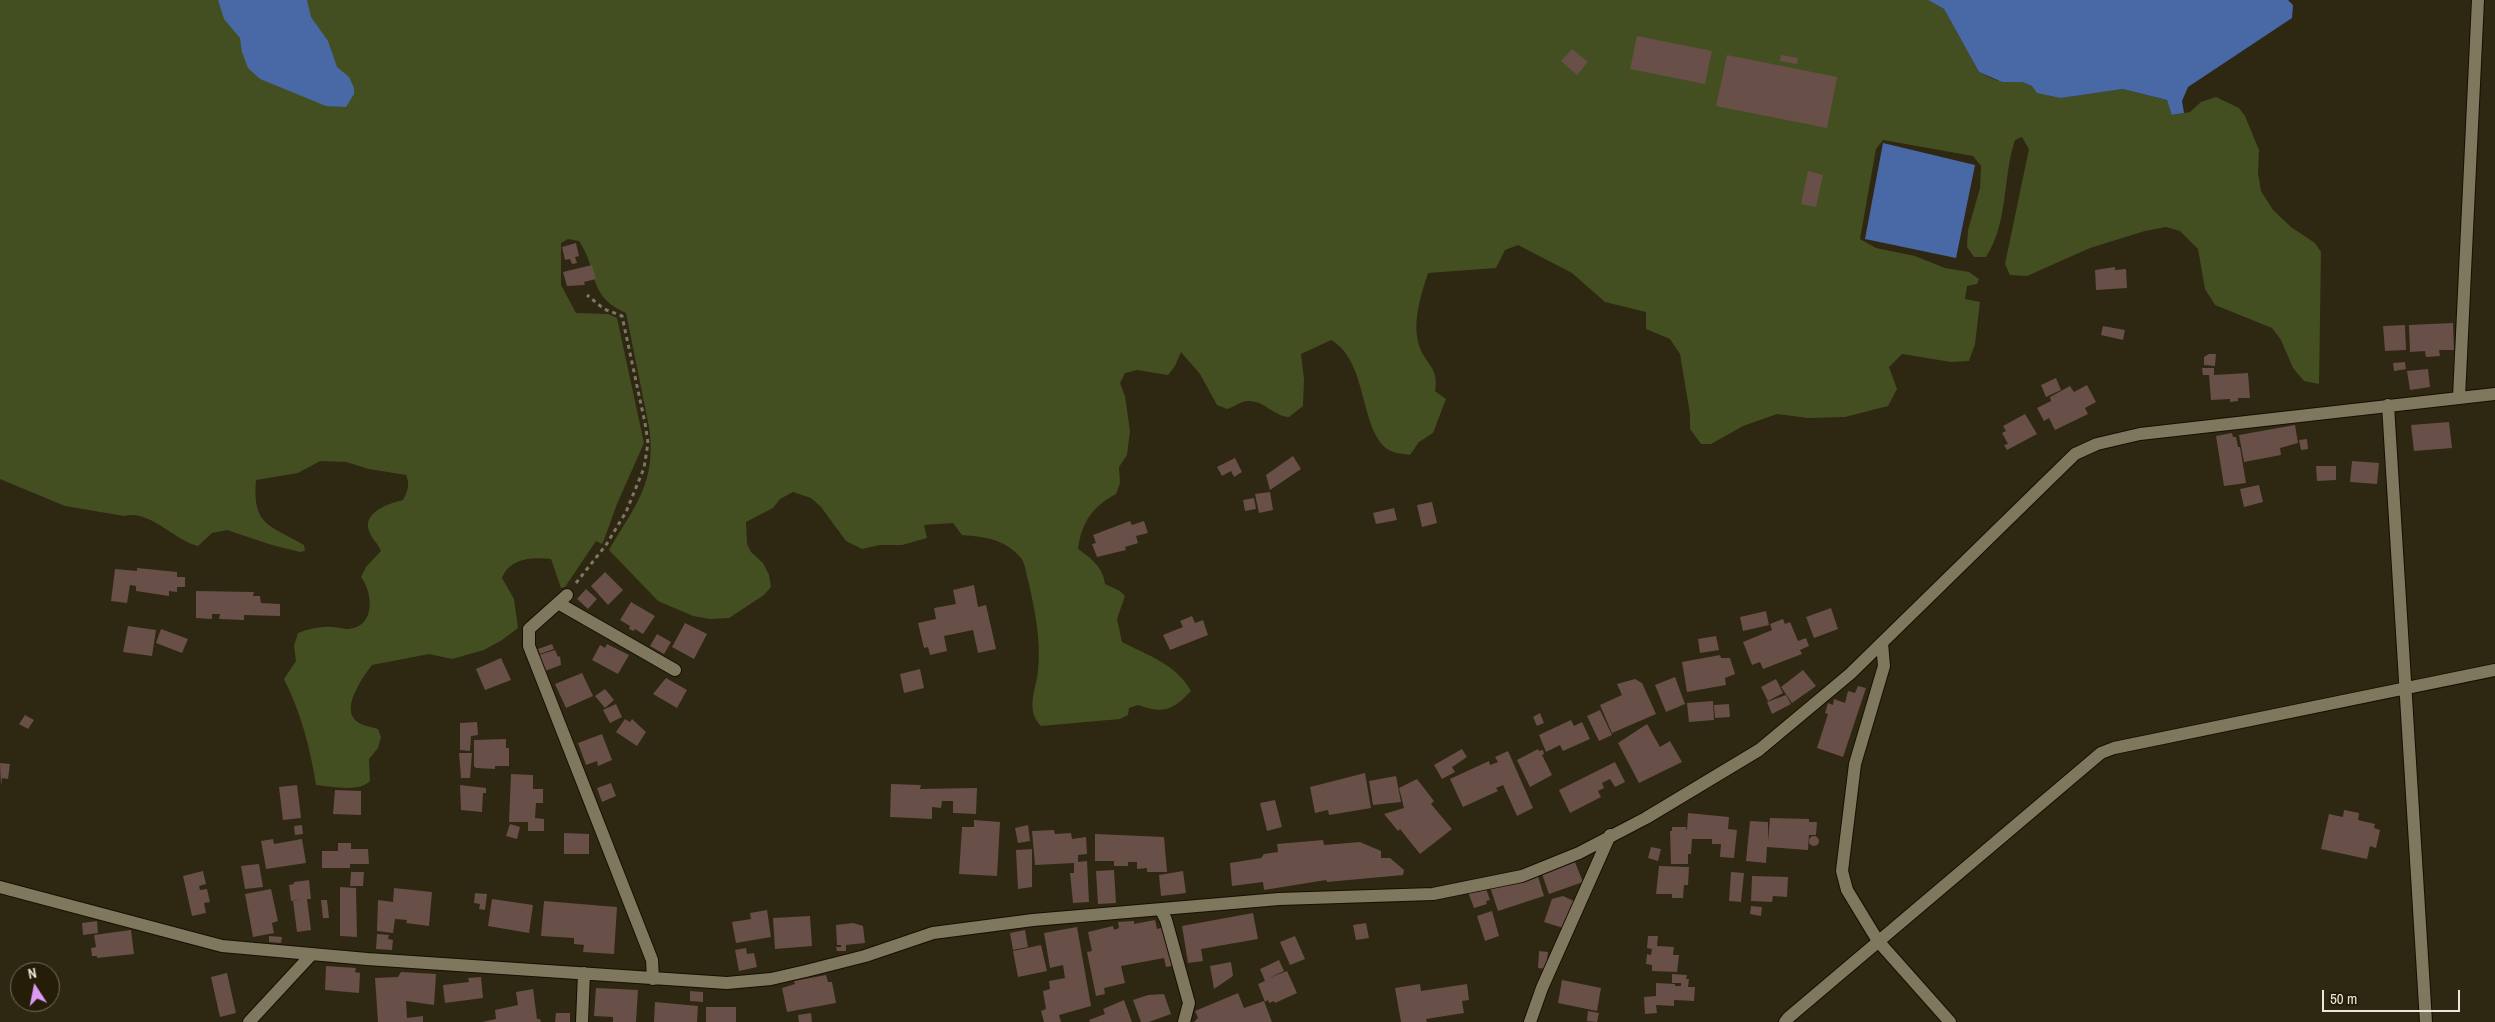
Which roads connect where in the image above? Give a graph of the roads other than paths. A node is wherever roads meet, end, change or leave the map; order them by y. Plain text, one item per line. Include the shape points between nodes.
1 (2478, 0) edge
2 (2495, 394) edge
3 (2459, 397) junction
4 (2388, 405) junction
5 (1882, 643) junction
6 (675, 670) dead end
7 (2495, 670) edge
8 (2404, 688) junction
9 (1610, 835) junction
10 (0, 887) edge
11 (1161, 910) junction
12 (1878, 941) junction
13 (312, 954) junction
14 (584, 974) junction
15 (653, 979) junction
16 (249, 1022) edge
17 (582, 1022) edge
18 (1184, 1022) edge
19 (1530, 1022) edge
20 (1785, 1022) edge
21 (1950, 1022) edge
22 (2426, 1022) edge

1 - 3 street
2 - 3 street
3 - 4 street
4 - 5 street via 2140,434 2097,444 2075,454
4 - 8 street
5 - 9 street via 1850,674 1758,750 1646,818
5 - 12 street via 1884,666 1855,764 1842,871 1847,890
6 - 15 street via 562,599 529,629 529,646 652,960
7 - 8 street
8 - 12 street via 2101,753
8 - 22 street
9 - 11 street via 1579,853 1522,876 1433,894 1279,899
9 - 19 street
10 - 13 street via 222,946
11 - 15 street via 1033,920 933,933 865,956 771,979 727,983
11 - 18 street via 1189,1003
12 - 20 street
12 - 21 street
13 - 14 street
13 - 16 street
14 - 15 street
14 - 17 street

